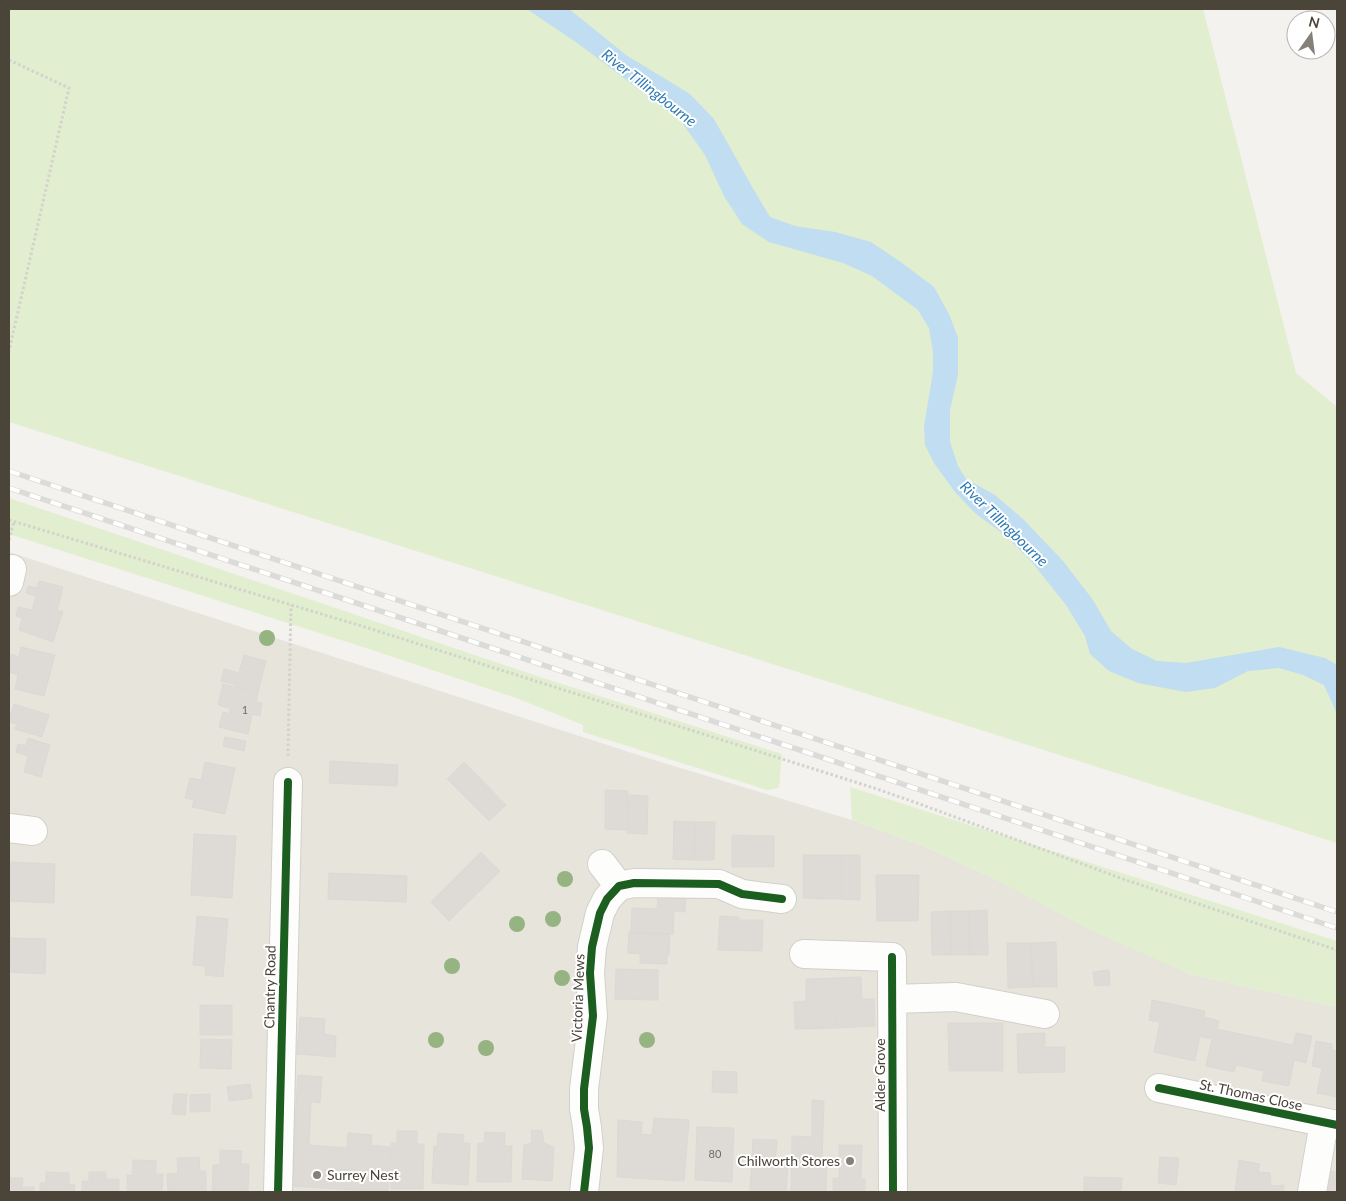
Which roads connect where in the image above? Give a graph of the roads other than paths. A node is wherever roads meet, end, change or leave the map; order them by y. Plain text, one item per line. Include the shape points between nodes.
1 (288, 782) road end
2 (602, 864) dead end
3 (619, 886) junction
4 (782, 899) dead end
5 (804, 954) dead end
6 (892, 999) junction
7 (1045, 1014) dead end
8 (1159, 1088) dead end
9 (1330, 1124) edge
10 (278, 1192) edge
11 (584, 1192) edge
12 (893, 1192) edge
13 (1312, 1192) edge

1 - 10 street, Chantry Road
2 - 3 street
3 - 4 street via 634,883 719,884 742,894
3 - 11 street, Victoria Mews via 600,913 592,946 593,1016 584,1089 589,1148
5 - 6 street, Alder Grove via 892,957
6 - 7 street via 956,996
6 - 12 street, Alder Grove
8 - 9 street, St. Thomas Close
9 - 13 street, St. Thomas Close

